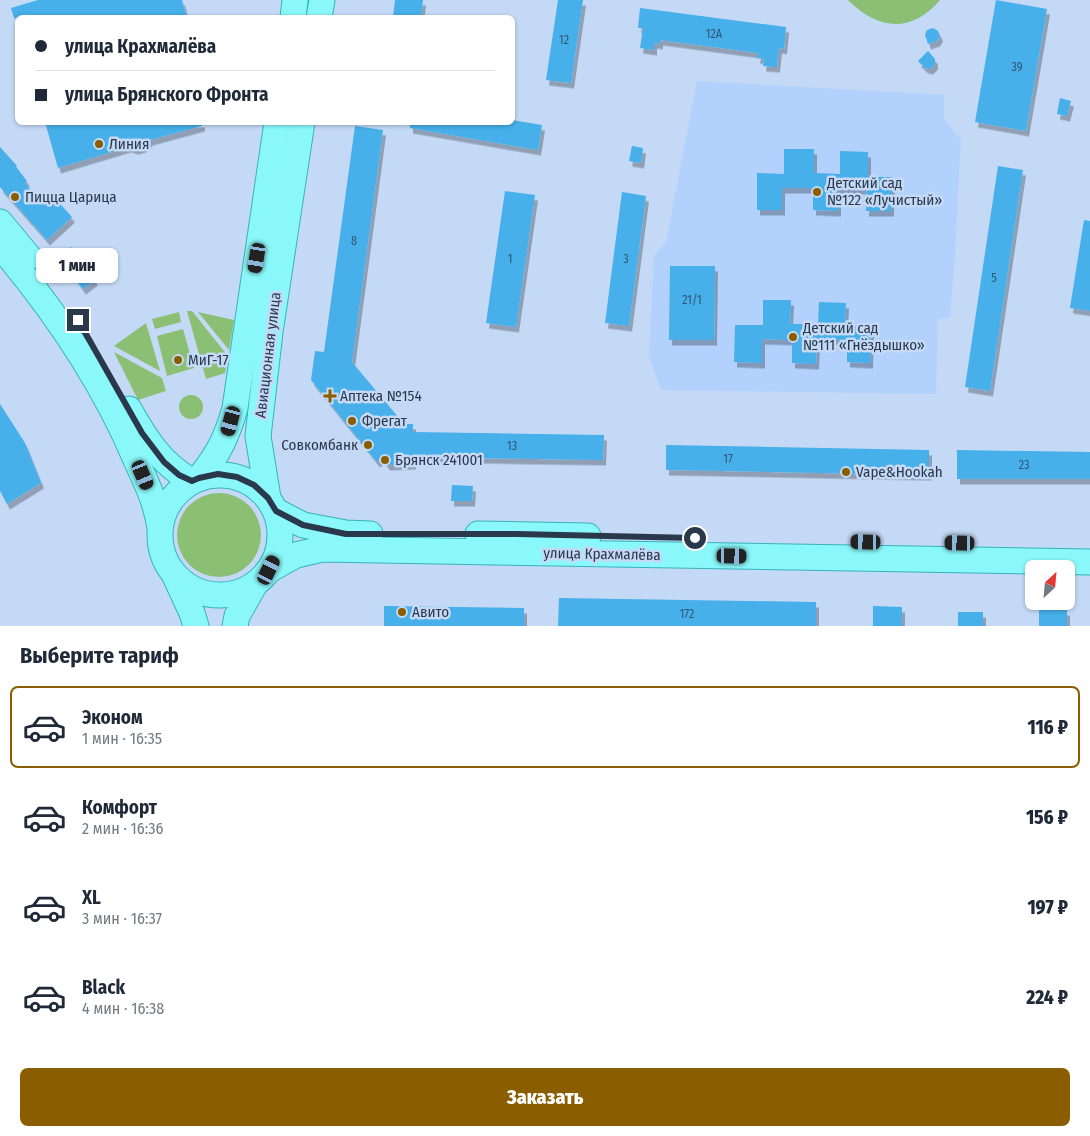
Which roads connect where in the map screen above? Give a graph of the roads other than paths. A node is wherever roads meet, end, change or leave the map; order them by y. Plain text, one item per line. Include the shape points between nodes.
1 (295, 0) edge
2 (322, 0) edge
3 (293, 15) edge
4 (320, 15) edge
5 (277, 125) edge
6 (302, 125) edge
7 (0, 222) edge
8 (0, 246) edge
9 (195, 480) junction
10 (272, 505) junction
11 (160, 528) junction
12 (1090, 545) edge
13 (1090, 562) edge
14 (174, 574) junction
15 (262, 577) junction
16 (196, 626) edge
17 (235, 626) edge

1 - 3 main road
2 - 4 main road
5 - 9 main road, Авиационная улица via 235,408 228,434 214,460
6 - 10 main road, Авиационная улица via 270,332 258,436
7 - 9 main road via 78,320 142,433 164,462 179,475
8 - 11 main road via 64,329 93,374 133,452 156,507
9 - 10 main road via 218,474 237,477 254,485
9 - 11 main road via 170,500
10 - 12 main road, улица Крахмалёва via 303,525 346,534
10 - 15 main road via 280,531 278,551
11 - 14 main road via 162,552
13 - 15 main road, улица Крахмалёва via 322,549 296,554
14 - 15 main road via 188,586 204,593 222,595 239,592
14 - 16 main road
15 - 17 main road via 237,616

